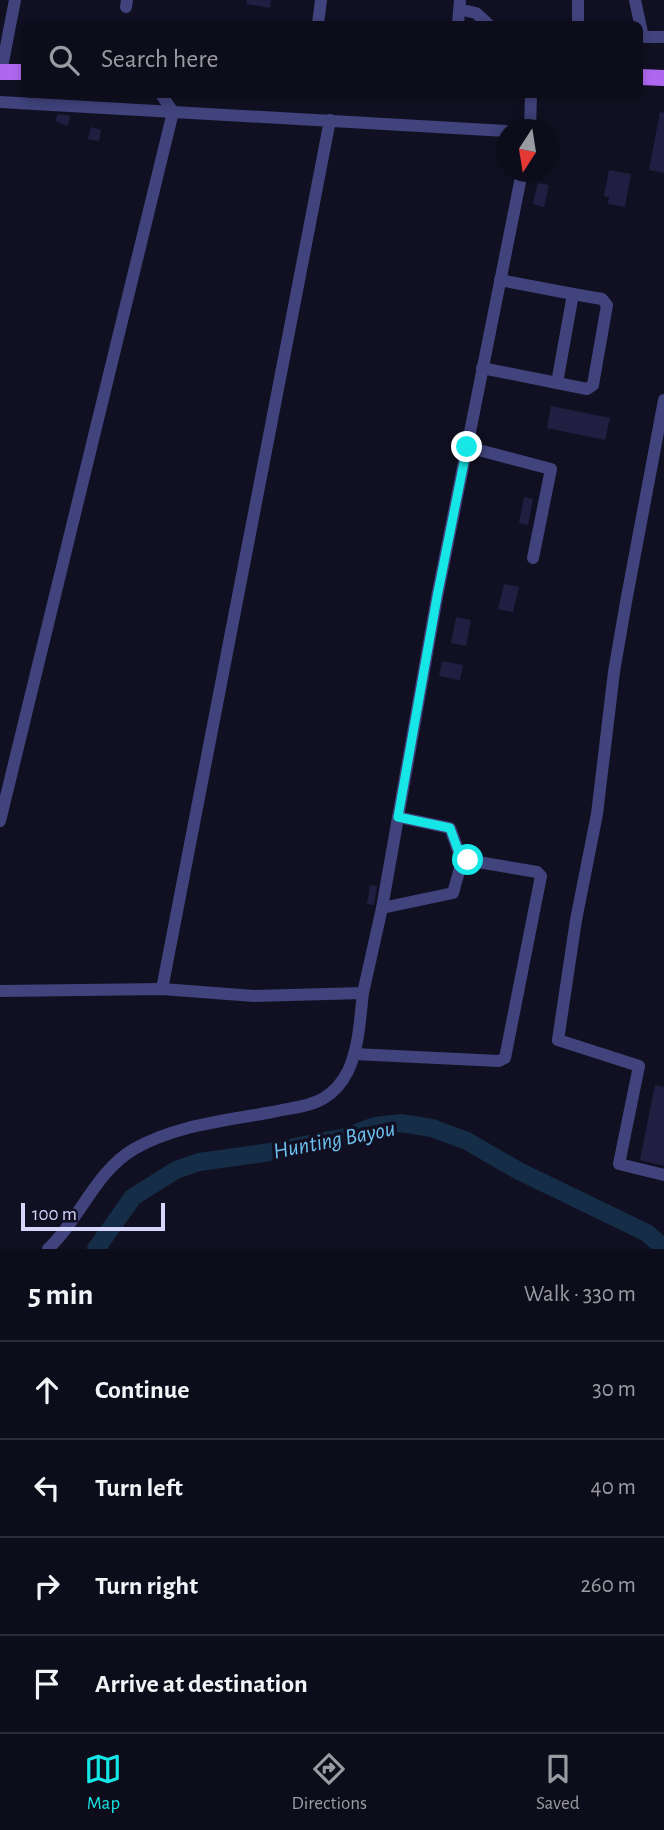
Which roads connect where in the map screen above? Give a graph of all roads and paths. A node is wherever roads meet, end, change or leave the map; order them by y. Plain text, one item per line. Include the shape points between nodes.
1 (15, 0) edge
2 (321, 0) edge
3 (578, 0) edge
4 (635, 0) edge
5 (464, 5) edge
6 (318, 21) edge
7 (485, 21) edge
8 (578, 21) edge
9 (640, 21) edge
10 (643, 37) edge
11 (664, 37) edge
12 (1, 72) edge
13 (21, 72) edge
14 (643, 77) edge
15 (664, 78) edge
16 (164, 98) edge
17 (531, 98) edge
18 (0, 102) edge
19 (173, 112) junction
20 (530, 119) edge
21 (330, 120) junction
22 (496, 130) edge
23 (520, 182) edge
24 (500, 280) junction
25 (573, 294) junction
26 (482, 368) junction
27 (557, 383) junction
28 (664, 400) edge
29 (467, 447) junction
30 (533, 558) dead end
31 (398, 817) junction
32 (0, 821) edge
33 (462, 861) junction
34 (382, 908) junction
35 (162, 989) junction
36 (0, 991) edge
37 (363, 993) junction
38 (354, 1054) junction
39 (664, 1175) edge
40 (48, 1249) edge

1 - 12 lane
2 - 6 lane
3 - 8 lane
4 - 9 lane
5 - 7 lane
10 - 11 lane
12 - 13 main road
14 - 15 main road
16 - 19 lane
17 - 20 lane
18 - 19 lane
19 - 21 lane
19 - 32 lane
21 - 22 lane
21 - 35 lane
23 - 24 lane
24 - 25 lane
24 - 26 lane
25 - 27 lane
25 - 27 lane via 602,299 607,305 596,372 587,389
26 - 27 lane
26 - 29 lane
28 - 39 lane via 614,672 597,814 558,1040 639,1066 619,1164
29 - 30 lane via 551,469
29 - 31 lane
31 - 33 lane via 450,828
31 - 34 lane
33 - 34 lane via 453,893
33 - 38 lane via 541,876 505,1058
34 - 37 lane
35 - 36 lane
35 - 37 lane via 254,996
37 - 38 lane
38 - 40 lane via 348,1072 323,1099 168,1133 131,1152 99,1182

